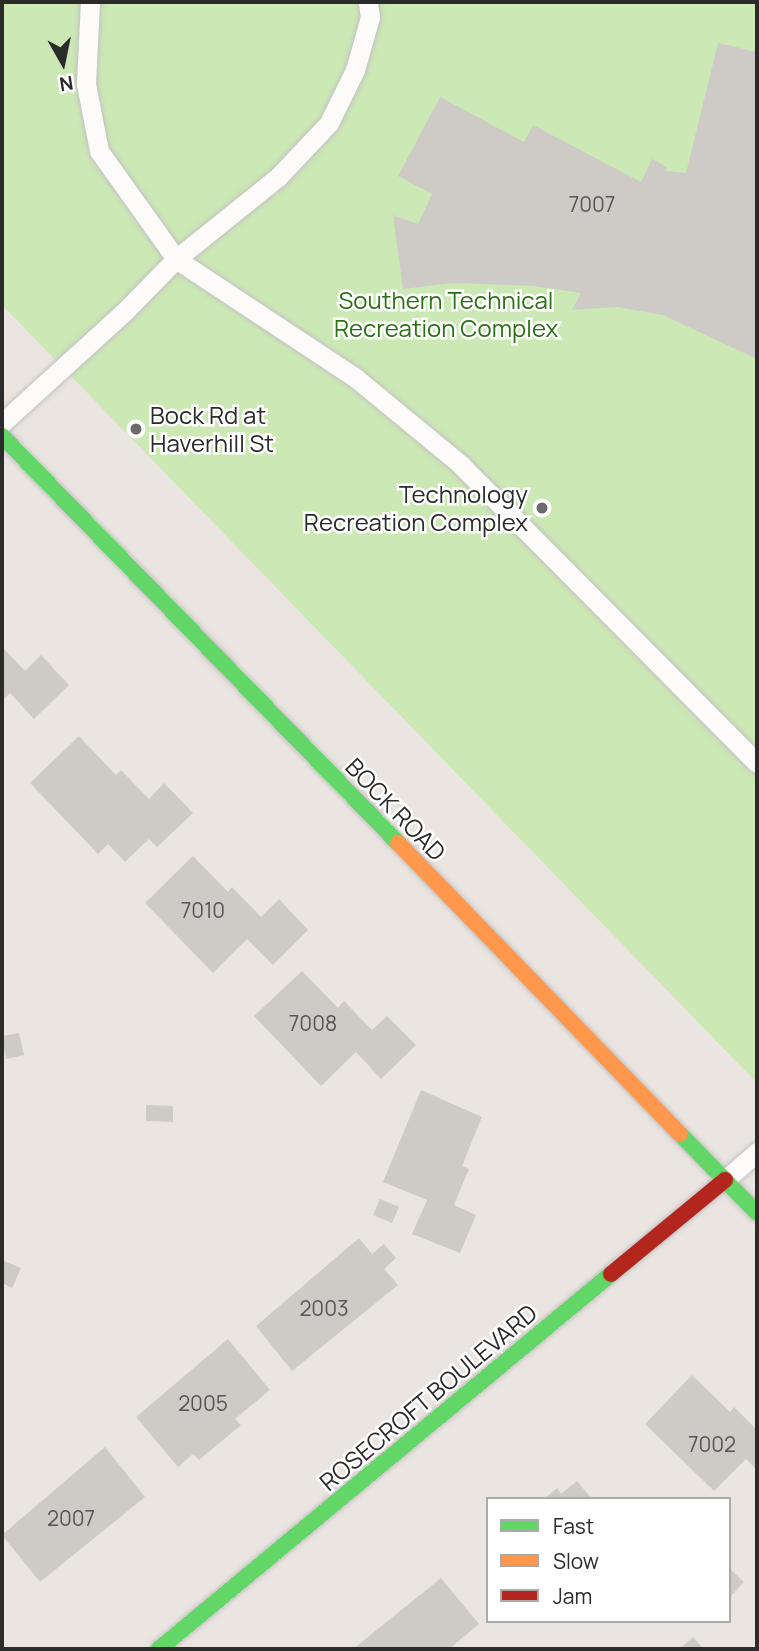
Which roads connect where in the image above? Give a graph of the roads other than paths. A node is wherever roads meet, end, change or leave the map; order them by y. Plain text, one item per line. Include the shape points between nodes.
1 (90, 2) edge
2 (368, 2) edge
3 (176, 259) junction
4 (2, 423) edge
5 (2, 436) edge
6 (757, 763) edge
7 (757, 1152) edge
8 (725, 1180) junction
9 (757, 1213) edge
10 (159, 1649) edge

1 - 3 lane via 86,84 99,151
2 - 3 lane via 370,17 355,70 328,123 278,177
3 - 4 lane
3 - 6 lane via 357,379 431,439
5 - 8 main road, BOCK ROAD
7 - 8 lane
8 - 9 main road, BOCK ROAD
8 - 10 main road, ROSECROFT BOULEVARD

